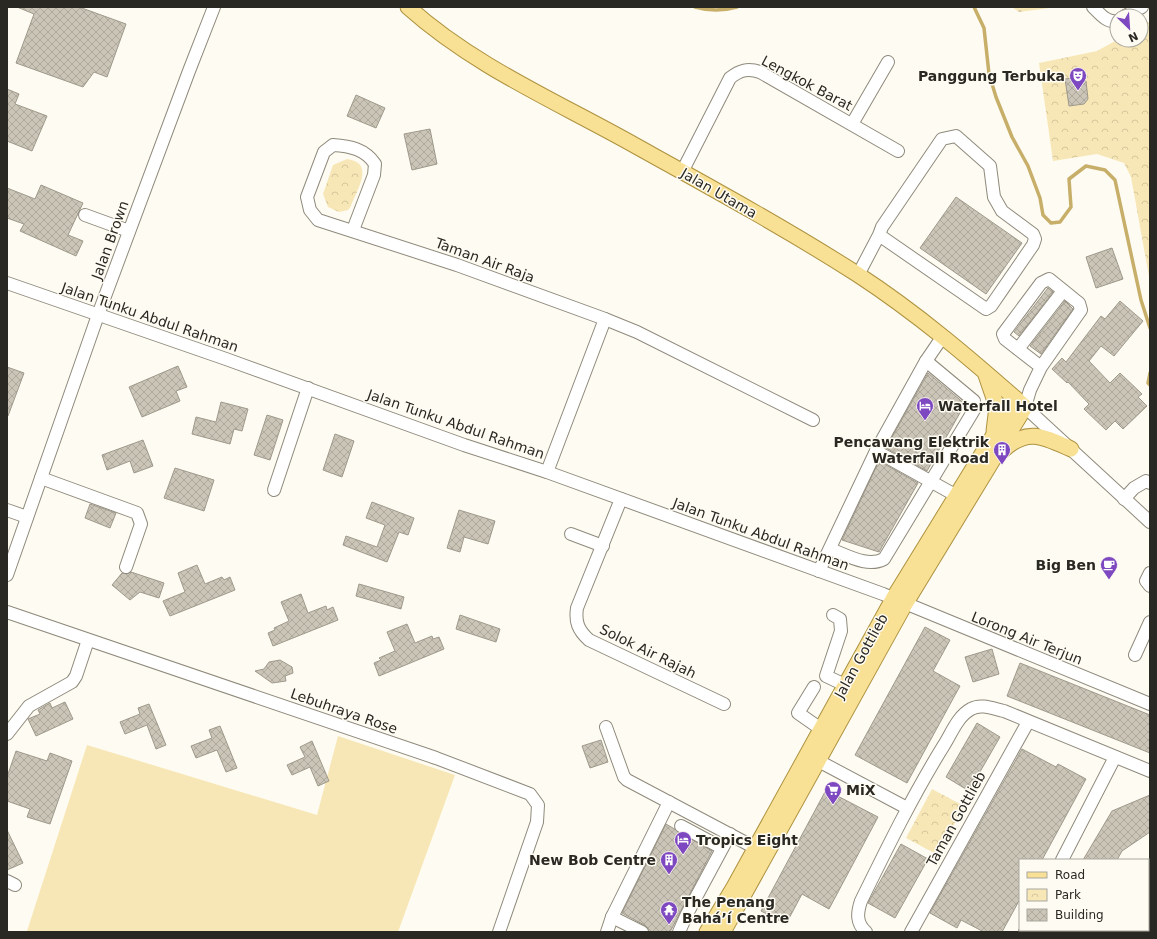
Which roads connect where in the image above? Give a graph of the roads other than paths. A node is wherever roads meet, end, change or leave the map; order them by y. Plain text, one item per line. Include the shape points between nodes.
1 (214, 7) edge
2 (408, 7) edge
3 (1093, 7) edge
4 (1109, 21) edge
5 (888, 62) dead end
6 (852, 124) junction
7 (898, 150) dead end
8 (682, 172) junction
9 (85, 215) dead end
10 (353, 230) junction
11 (129, 231) junction
12 (879, 235) junction
13 (858, 275) junction
14 (7, 283) edge
15 (1063, 291) junction
16 (98, 315) junction
17 (605, 319) junction
18 (943, 336) junction
19 (1018, 349) junction
20 (926, 360) junction
21 (1040, 367) junction
22 (985, 372) junction
23 (308, 388) junction
24 (1021, 403) junction
25 (813, 420) dead end
26 (993, 436) junction
27 (1071, 449) junction
28 (876, 451) junction
29 (994, 458) junction
30 (547, 472) junction
31 (41, 478) junction
32 (932, 482) junction
33 (1150, 483) edge
34 (274, 490) dead end
35 (957, 496) junction
36 (621, 499) junction
37 (1124, 499) junction
38 (7, 510) edge
39 (27, 517) junction
40 (1150, 522) edge
41 (571, 534) dead end
42 (603, 546) junction
43 (830, 549) junction
44 (126, 567) dead end
45 (819, 571) junction
46 (1150, 573) edge
47 (7, 575) edge
48 (1150, 586) edge
49 (899, 601) junction
50 (7, 612) edge
51 (833, 614) dead end
52 (1150, 622) edge
53 (88, 640) junction
54 (1135, 655) dead end
55 (845, 685) junction
56 (814, 687) dead end
57 (724, 704) dead end
58 (1150, 704) edge
59 (1028, 722) junction
60 (606, 727) dead end
61 (820, 728) junction
62 (7, 734) edge
63 (1115, 757) junction
64 (812, 758) junction
65 (1150, 771) edge
66 (669, 802) junction
67 (907, 808) junction
68 (681, 826) dead end
69 (730, 834) junction
70 (722, 848) junction
71 (761, 851) junction
72 (1063, 859) edge
73 (612, 917) junction
74 (499, 932) edge
75 (607, 932) edge
76 (642, 932) edge
77 (679, 932) edge
78 (707, 932) edge
79 (723, 932) edge
80 (866, 932) edge
81 (911, 932) edge

1 - 11 street, Jalan Brown
2 - 8 main road, Jalan Utama via 483,63
3 - 4 street
5 - 6 street
6 - 7 street, Lengkok Barat
6 - 8 street, Lengkok Barat via 760,72 740,70 730,78
8 - 13 main road, Jalan Utama
9 - 11 street
10 - 10 street, Taman Air Raja via 374,175 375,164 368,154 348,146 333,145 324,152 307,197 310,210 318,220
10 - 17 street, Taman Air Raja
11 - 16 street, Jalan Brown
12 - 12 street via 942,138 956,136 990,166 994,197 1002,211 1032,234 1034,245 991,306 986,309
12 - 13 street
13 - 18 main road, Jalan Utama
14 - 16 street, Jalan Tunku Abdul Rahman
15 - 19 street
15 - 19 street via 1049,280 1041,283 1003,334 1005,339
15 - 21 street via 1079,303 1081,310
16 - 23 street, Jalan Tunku Abdul Rahman
16 - 31 street, Jalan Brown
17 - 25 street, Taman Air Raja via 637,332
17 - 30 street
18 - 20 street
18 - 22 main road, Jalan Utama
19 - 21 street
20 - 28 street
20 - 32 street via 975,403 974,410
21 - 24 street, Jalan Gottlieb
22 - 24 main road, Jalan Utama
22 - 26 main road via 997,407
23 - 30 street, Jalan Tunku Abdul Rahman via 464,445
23 - 34 street
24 - 26 main road, Jalan Gottlieb
24 - 27 street
24 - 29 main road, Jalan Gottlieb
26 - 35 main road, Jalan Gottlieb
27 - 29 main road via 1047,439 1028,436 1011,442
27 - 37 street
28 - 32 street
28 - 43 street
29 - 49 main road, Jalan Gottlieb
30 - 36 street, Jalan Tunku Abdul Rahman
31 - 39 street, Jalan Brown
31 - 44 street via 136,513 141,524
32 - 35 street
32 - 43 street via 884,559 877,563 868,563
33 - 37 street via 1146,481 1134,488
35 - 49 main road, Jalan Gottlieb
36 - 42 street, Solok Air Rajah
36 - 45 street, Jalan Tunku Abdul Rahman
37 - 40 street
38 - 39 street
39 - 47 street, Jalan Brown
41 - 42 street
42 - 57 street, Solok Air Rajah via 577,608 575,618 582,634 589,640
43 - 45 street
45 - 49 street, Jalan Tunku Abdul Rahman
46 - 48 street via 1146,581
49 - 55 main road, Jalan Gottlieb
49 - 58 street, Lorong Air Terjun
49 - 64 main road, Jalan Gottlieb
50 - 53 street, Lebuhraya Rose
51 - 55 street via 840,619 842,631 826,676
52 - 54 street
53 - 62 street via 72,682 29,706
53 - 74 street, Lebuhraya Rose via 436,758 530,794 538,805 537,822
55 - 61 main road, Jalan Gottlieb
56 - 61 street via 798,713
59 - 63 street
59 - 67 street via 986,706 973,708 962,715
59 - 81 street, Taman Gottlieb
60 - 66 street via 624,777
61 - 64 main road, Jalan Gottlieb
63 - 65 street
63 - 72 street
64 - 67 street
64 - 71 main road, Jalan Gottlieb
66 - 69 street
66 - 73 street
67 - 80 street via 861,901 858,917 860,927
68 - 70 street
69 - 70 street
69 - 71 street
70 - 77 street
71 - 78 main road, Jalan Gottlieb
71 - 79 main road, Jalan Gottlieb
73 - 75 street
73 - 76 street

